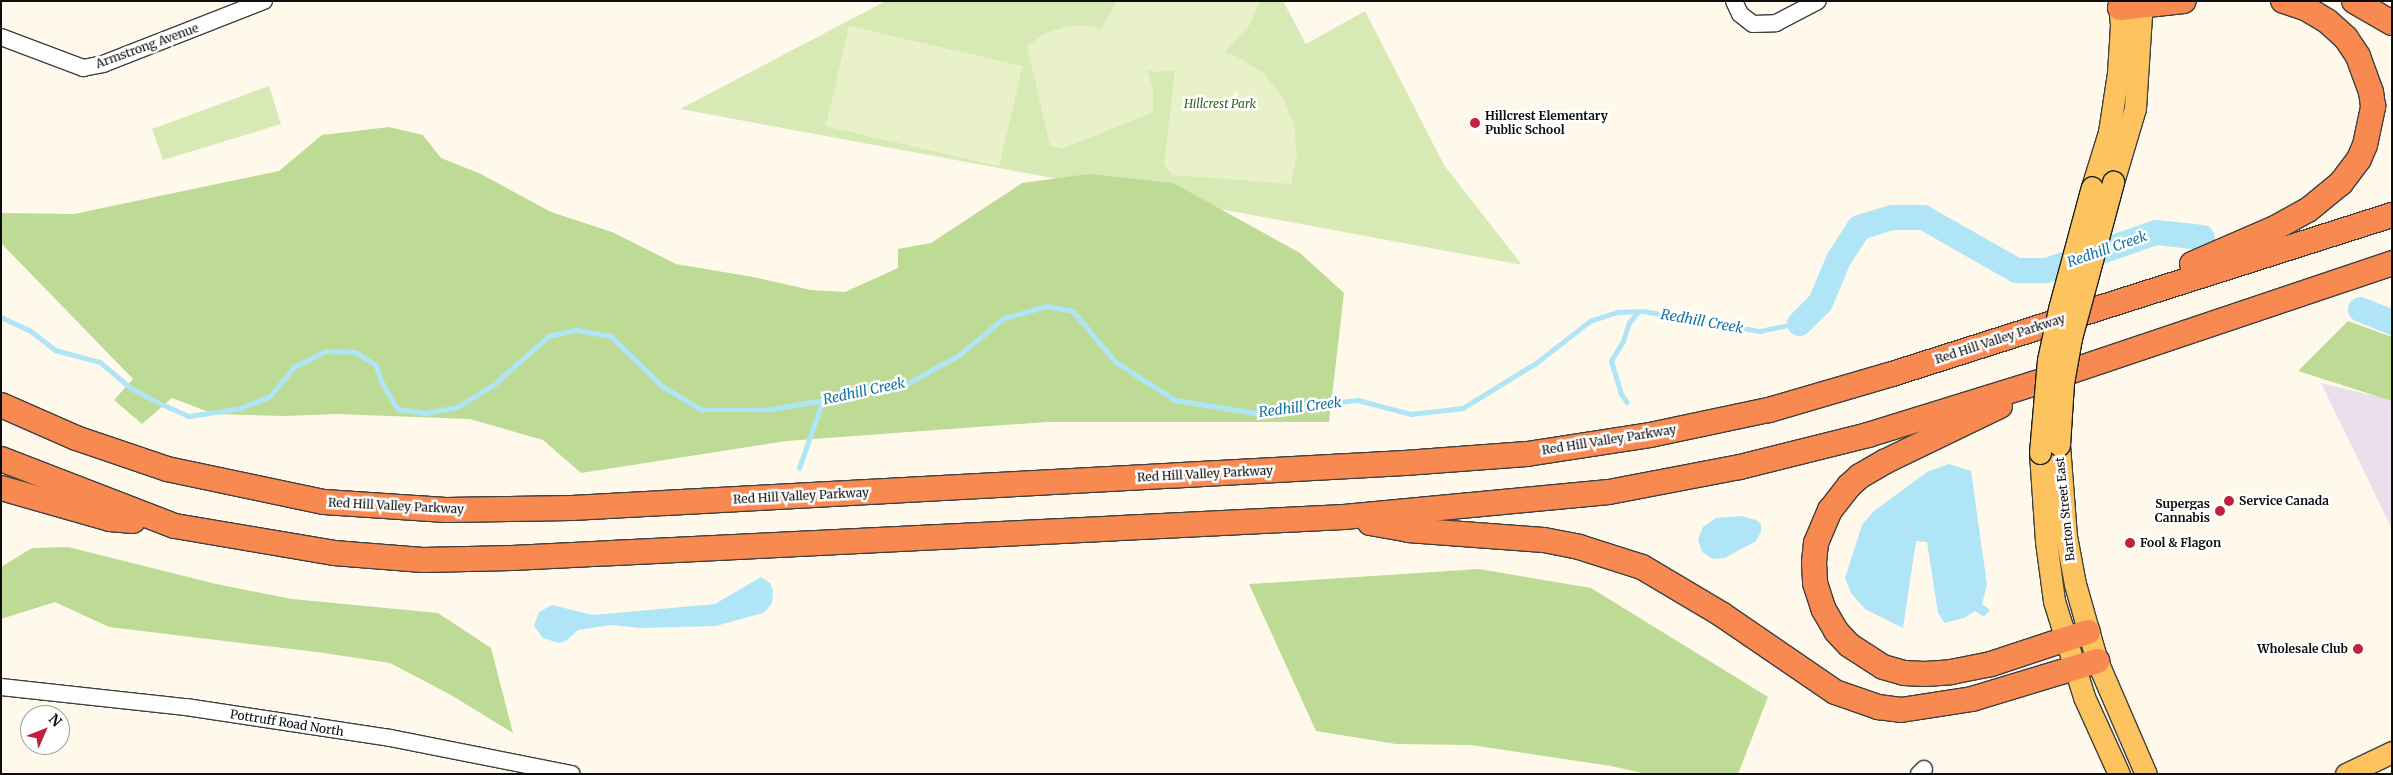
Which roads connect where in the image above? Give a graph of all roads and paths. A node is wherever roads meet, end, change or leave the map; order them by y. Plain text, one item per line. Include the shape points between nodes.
1 (264, 1) edge
2 (1734, 1) edge
3 (1818, 1) edge
4 (2184, 1) edge
5 (2284, 1) edge
6 (2354, 1) edge
7 (2131, 4) edge
8 (2392, 23) edge
9 (1, 37) edge
10 (2392, 215) edge
11 (2392, 264) edge
12 (2147, 292) junction
13 (2033, 384) junction
14 (1, 405) edge
15 (2050, 449) junction
16 (1, 460) edge
17 (1, 488) edge
18 (1344, 517) junction
19 (175, 526) junction
20 (2088, 632) junction
21 (2065, 641) junction
22 (2097, 661) junction
23 (2073, 669) junction
24 (1, 687) edge
25 (2392, 752) edge
26 (506, 767) edge
27 (571, 774) edge
28 (2119, 774) edge
29 (2146, 774) edge
30 (2346, 774) edge

1 - 9 street, Armstrong Avenue via 103,64 83,68
2 - 3 street via 1740,14 1753,24 1776,23
4 - 7 highway
5 - 12 highway via 2327,20 2346,38 2358,56 2373,106 2359,159 2341,183 2308,210 2182,268
6 - 8 highway
7 - 15 main road, Barton Street East, bridge via 2109,132 2068,271 2050,351
7 - 15 main road, Barton Street East, bridge via 2134,108 2071,338
10 - 12 highway, Red Hill Valley Parkway
11 - 13 highway
12 - 14 highway, Red Hill Valley Parkway via 1769,410 1650,435 1527,454 1396,464 582,508 446,510 324,502 167,469 76,438
13 - 18 highway via 1868,435 1712,472 1609,492
13 - 21 highway via 1993,411 1886,461 1854,481 1830,510 1823,526 1815,552 1815,583 1824,610 1849,645 1883,667 1904,673 1951,672 1991,664
15 - 20 main road, Barton Street East via 2075,584
15 - 21 main road, Barton Street East via 2046,541 2054,601
16 - 19 highway
17 - 19 highway via 110,519
18 - 19 highway via 522,558 423,560 334,553
18 - 23 highway via 1408,530 1544,540 1642,566 1683,589 1835,692 1878,707 1901,710 1972,699
20 - 21 highway
20 - 22 main road, Barton Street East
21 - 23 main road, Barton Street East
22 - 23 highway
22 - 29 main road, Barton Street East
23 - 28 main road, Barton Street East
24 - 26 street, Pottruff Road North via 186,707 390,738
25 - 30 main road
26 - 27 street, Pottruff Road North

